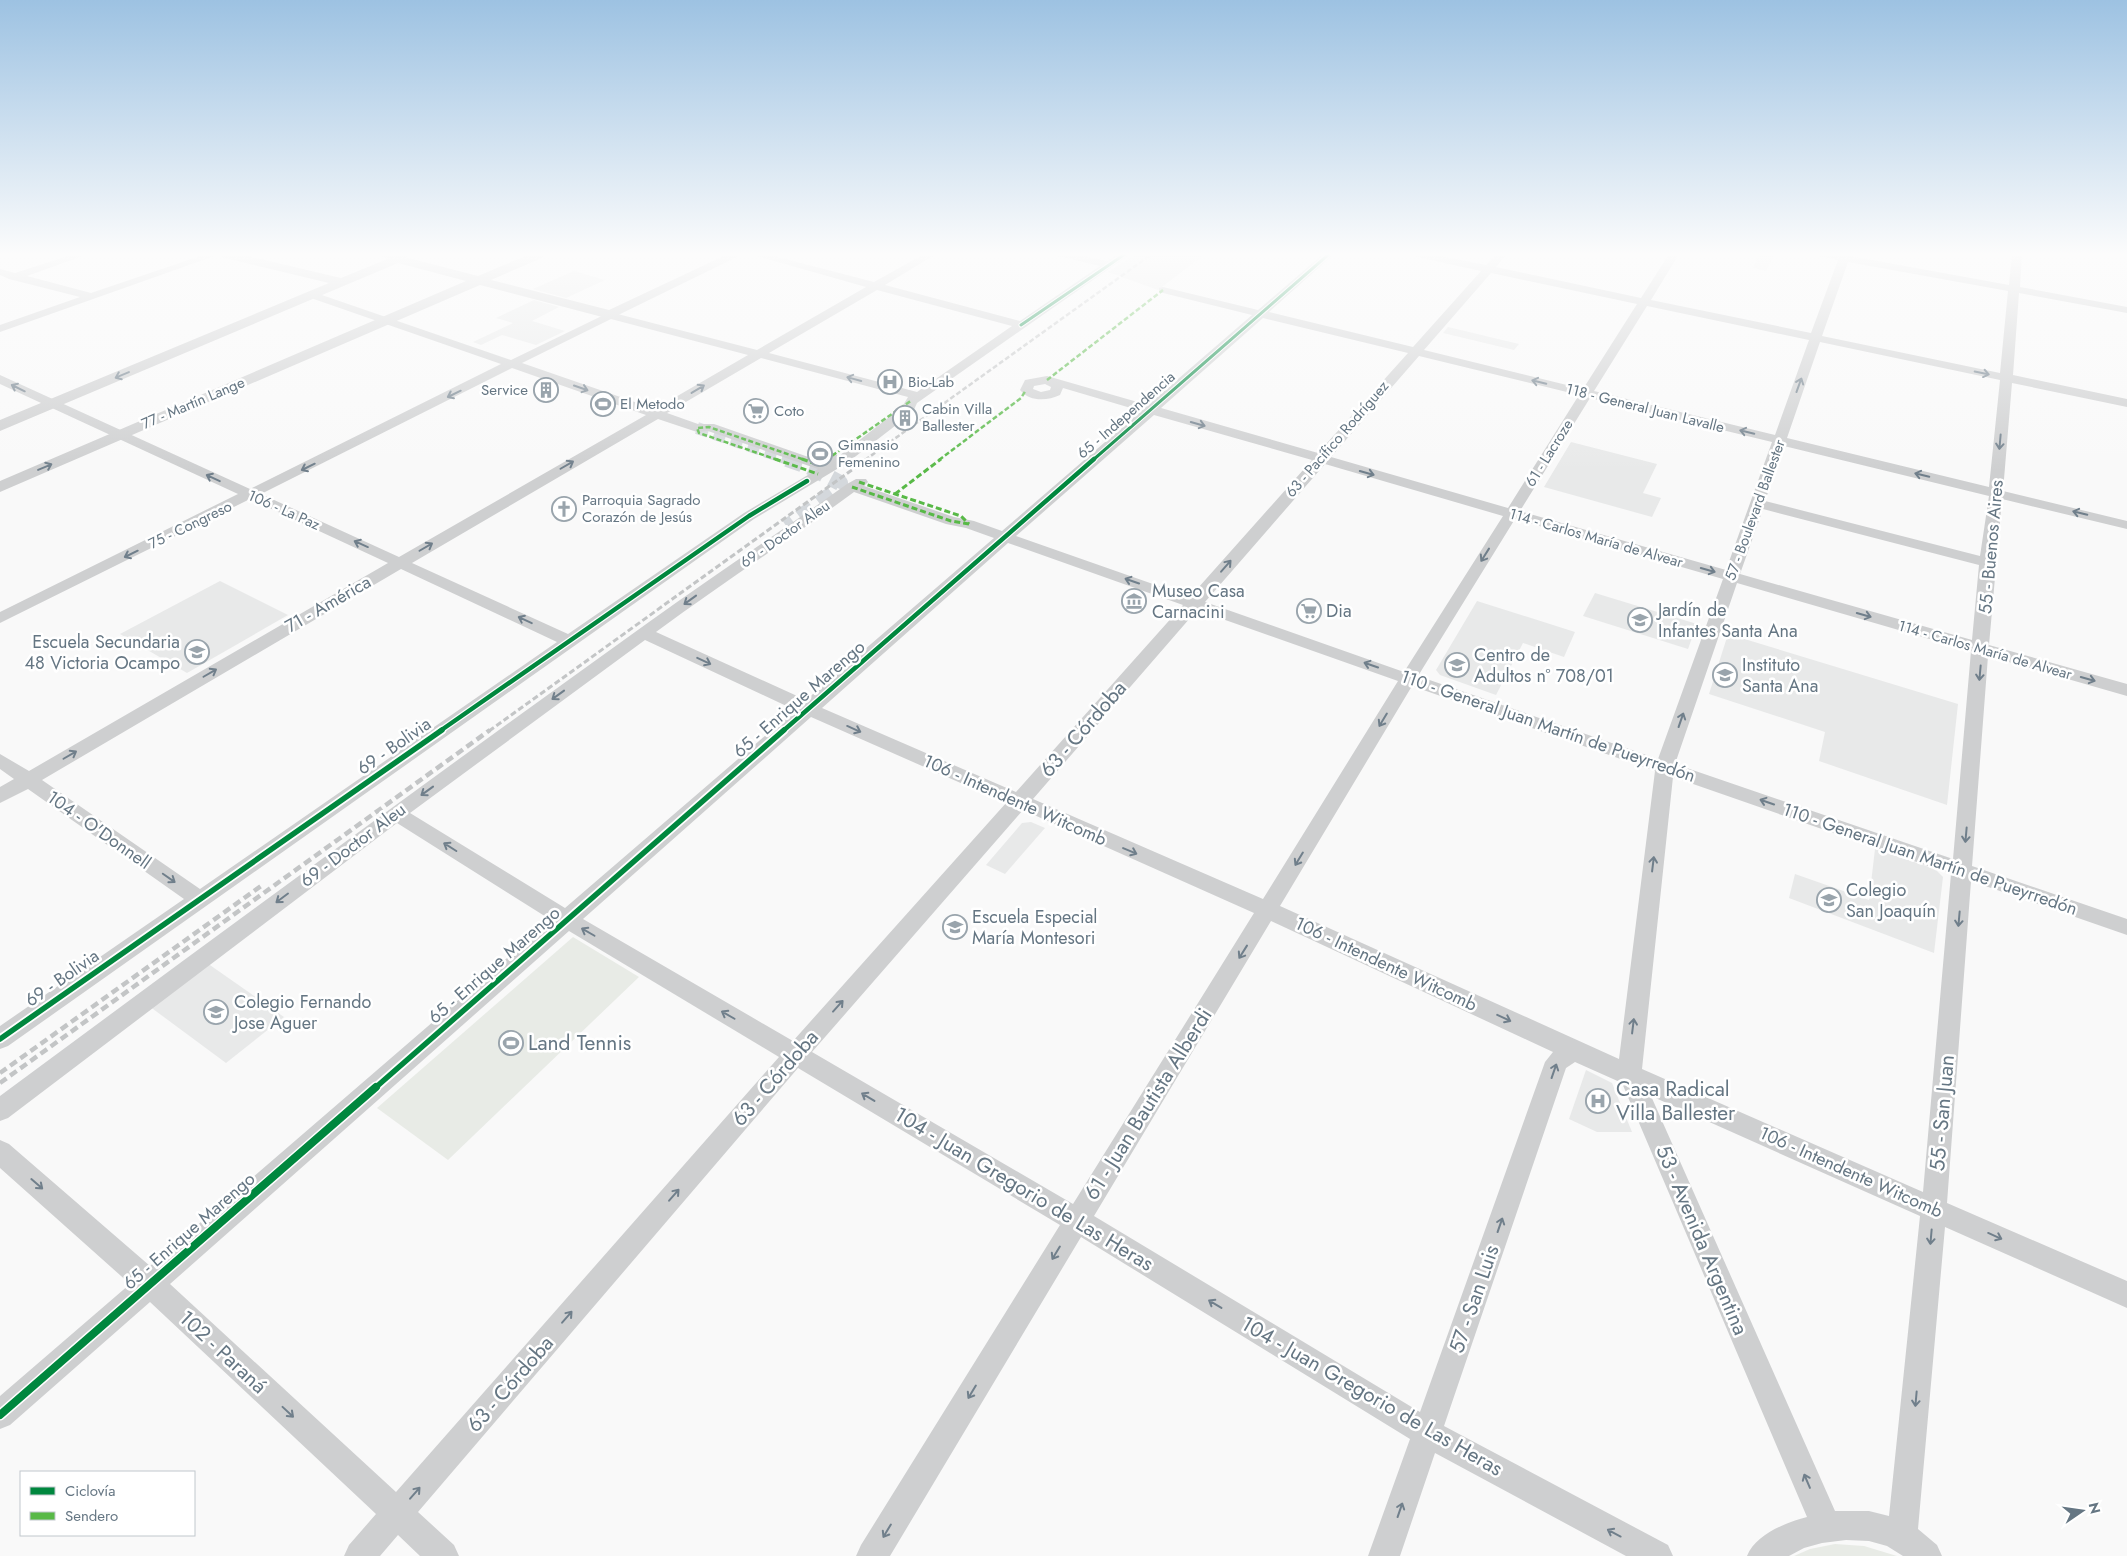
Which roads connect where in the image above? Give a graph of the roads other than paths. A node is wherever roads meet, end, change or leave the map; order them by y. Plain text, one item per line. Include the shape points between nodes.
1 (237, 327) edge
2 (371, 327) edge
3 (405, 327) edge
4 (587, 327) edge
5 (655, 327) edge
6 (804, 327) edge
7 (1019, 327) edge
8 (1246, 327) edge
9 (1312, 327) edge
10 (1436, 327) edge
11 (1628, 327) edge
12 (1762, 327) edge
13 (1820, 327) edge
14 (2011, 327) edge
15 (1816, 338) junction
16 (1414, 351) junction
17 (758, 353) junction
18 (513, 365) junction
19 (2006, 378) junction
20 (0, 379) edge
21 (1058, 385) dead end
22 (1586, 393) junction
23 (915, 398) junction
24 (2127, 403) edge
25 (52, 404) junction
26 (1151, 410) junction
27 (656, 414) junction
28 (895, 414) dead end
29 (0, 426) edge
30 (697, 428) joint
31 (121, 434) junction
32 (1779, 440) junction
33 (1320, 459) junction
34 (819, 469) junction
35 (855, 484) joint
36 (0, 487) edge
37 (1996, 493) junction
38 (251, 495) junction
39 (1756, 503) junction
40 (1511, 514) junction
41 (2127, 525) edge
42 (1007, 537) junction
43 (770, 539) tunnel mouth
44 (401, 562) junction
45 (1987, 562) junction
46 (1730, 577) junction
47 (710, 585) junction
48 (1194, 603) junction
49 (0, 618) edge
50 (644, 633) junction
51 (569, 641) junction
52 (1982, 649) junction
53 (1408, 678) junction
54 (2127, 690) edge
55 (809, 709) junction
56 (0, 760) edge
57 (1665, 766) junction
58 (28, 780) junction
59 (0, 796) edge
60 (1018, 803) junction
61 (396, 813) junction
62 (1963, 870) junction
63 (199, 899) junction
64 (1268, 910) junction
65 (566, 919) junction
66 (2127, 927) edge
67 (0, 1039) edge
68 (1573, 1050) junction
69 (796, 1054) junction
70 (1630, 1074) junction
71 (0, 1110) edge
72 (0, 1152) edge
73 (1934, 1209) junction
74 (1076, 1220) junction
75 (150, 1284) junction
76 (2127, 1296) edge
77 (0, 1415) edge
78 (1428, 1433) junction
79 (397, 1513) junction
80 (1826, 1526) junction
81 (1902, 1536) junction
82 (360, 1556) edge
83 (443, 1556) edge
84 (872, 1556) edge
85 (1384, 1556) edge
86 (1657, 1556) edge
87 (1762, 1556) edge
88 (1926, 1556) edge

1 -> 25 street
2 - 31 street, 77 - Martín Lange
3 - 18 street
4 - 18 street, 75 - Congreso
5 - 17 street
6 - 17 street, 71 - América
7 - 23 street
8 - 26 street, 65 - Independencia
9 - 16 street, 118 - General Juan Lavalle
10 - 16 street, 63 - Pacífico Rodríguez
11 - 22 street, 61 - Lacroze
12 - 15 street
13 - 15 street, 57 - Boulevard Ballester
14 - 19 street, 55 - Buenos Aires
15 -> 19 street
32 -> 15 street, 57 - Boulevard Ballester
22 -> 16 street, 118 - General Juan Lavalle
16 - 33 street, 63 - Pacífico Rodríguez
23 -> 17 street
27 -> 17 street, 71 - América
18 -> 27 street
18 -> 38 street, 75 - Congreso
19 - 24 street
19 -> 37 street, 55 - Buenos Aires
25 -> 20 street, 106 - La Paz
21 - 26 street, 114 - Carlos María de Alvear
32 -> 22 street, 118 - General Juan Lavalle
22 - 40 street, 61 - Lacroze
23 - 28 street
23 - 34 street, 69 - Bolivia
25 - 29 street
25 - 31 street, 106 - La Paz
26 -> 33 street, 114 - Carlos María de Alvear
26 - 42 street, 65 - Independencia
27 - 30 street
44 -> 27 street, 71 - América
30 - 34 street via 699,433
36 -> 31 street, 77 - Martín Lange
38 -> 31 street, 106 - La Paz
37 -> 32 street, 118 - General Juan Lavalle
32 - 39 street, 57 - Boulevard Ballester
33 -> 40 street, 114 - Carlos María de Alvear
48 -> 33 street, 63 - Pacífico Rodríguez
34 - 51 street, 69 - Bolivia
35 - 42 street, 110 - General Juan Martín de Pueyrredón via 951,522 969,524
35 - 47 street, 69 - Doctor Aleu via 774,544
41 -> 37 street, 118 - General Juan Lavalle
37 - 45 street, 55 - Buenos Aires
44 -> 38 street, 106 - La Paz
38 -> 49 street, 75 - Congreso
39 - 45 street
39 - 46 street, 57 - Boulevard Ballester
40 -> 46 street, 114 - Carlos María de Alvear
40 -> 53 street, 61 - Lacroze
48 -> 42 street, 110 - General Juan Martín de Pueyrredón
42 - 55 street, 65 - Enrique Marengo
43 - 47 street, 69 - Doctor Aleu
51 -> 44 street, 106 - La Paz
58 -> 44 street, 71 - América
45 - 52 street, 55 - Buenos Aires
46 -> 52 street, 114 - Carlos María de Alvear
57 -> 46 street, 57 - Boulevard Ballester
47 -> 50 street, 69 - Doctor Aleu
53 -> 48 street, 110 - General Juan Martín de Pueyrredón
48 - 60 street, 63 - Córdoba
50 -> 55 street, 106 - Intendente Witcomb
50 -> 61 street, 69 - Doctor Aleu
51 - 63 street, 69 - Bolivia
52 -> 54 street, 114 - Carlos María de Alvear
52 -> 62 street, 55 - Buenos Aires
53 - 57 street, 110 - General Juan Martín de Pueyrredón
53 -> 64 street, 61 - Juan Bautista Alberdi
55 -> 60 street, 106 - Intendente Witcomb
55 - 65 street, 65 - Enrique Marengo
56 - 58 street, 104 - O'Donnell
62 -> 57 street, 110 - General Juan Martín de Pueyrredón
70 -> 57 street, 53 - Avenida Argentina
58 - 59 street, 71 - América
58 -> 63 street, 104 - O'Donnell
60 -> 64 street, 106 - Intendente Witcomb
69 -> 60 street, 63 - Córdoba
65 -> 61 street, 104 - Juan Gregorio de Las Heras
61 -> 71 street, 69 - Doctor Aleu
62 - 66 street, 110 - General Juan Martín de Pueyrredón
62 -> 73 street, 55 - San Juan
63 - 67 street, 69 - Bolivia
64 -> 68 street, 106 - Intendente Witcomb
64 -> 74 street, 61 - Juan Bautista Alberdi
69 -> 65 street, 104 - Juan Gregorio de Las Heras
65 - 75 street, 65 - Enrique Marengo
68 - 70 street, 106 - Intendente Witcomb
78 -> 68 street, 57 - San Luis via 1557,1062
74 -> 69 street, 104 - Juan Gregorio de Las Heras
79 -> 69 street, 63 - Córdoba
70 - 73 street, 106 - Intendente Witcomb
80 -> 70 street, 53 - Avenida Argentina
72 -> 75 street, 102 - Paraná
73 -> 76 street, 106 - Intendente Witcomb
73 -> 81 street, 55 - San Juan
78 -> 74 street, 104 - Juan Gregorio de Las Heras
74 -> 84 street, 61 - Juan Bautista Alberdi
75 - 77 street, 65 - Enrique Marengo
75 -> 79 street, 102 - Paraná
85 -> 78 street, 57 - San Luis
86 -> 78 street, 104 - Juan Gregorio de Las Heras
79 - 82 street, 63 - Córdoba
79 - 83 street, 102 - Paraná
80 - 81 street via 1866,1526
80 - 87 street via 1797,1535
81 - 88 street via 1918,1546

